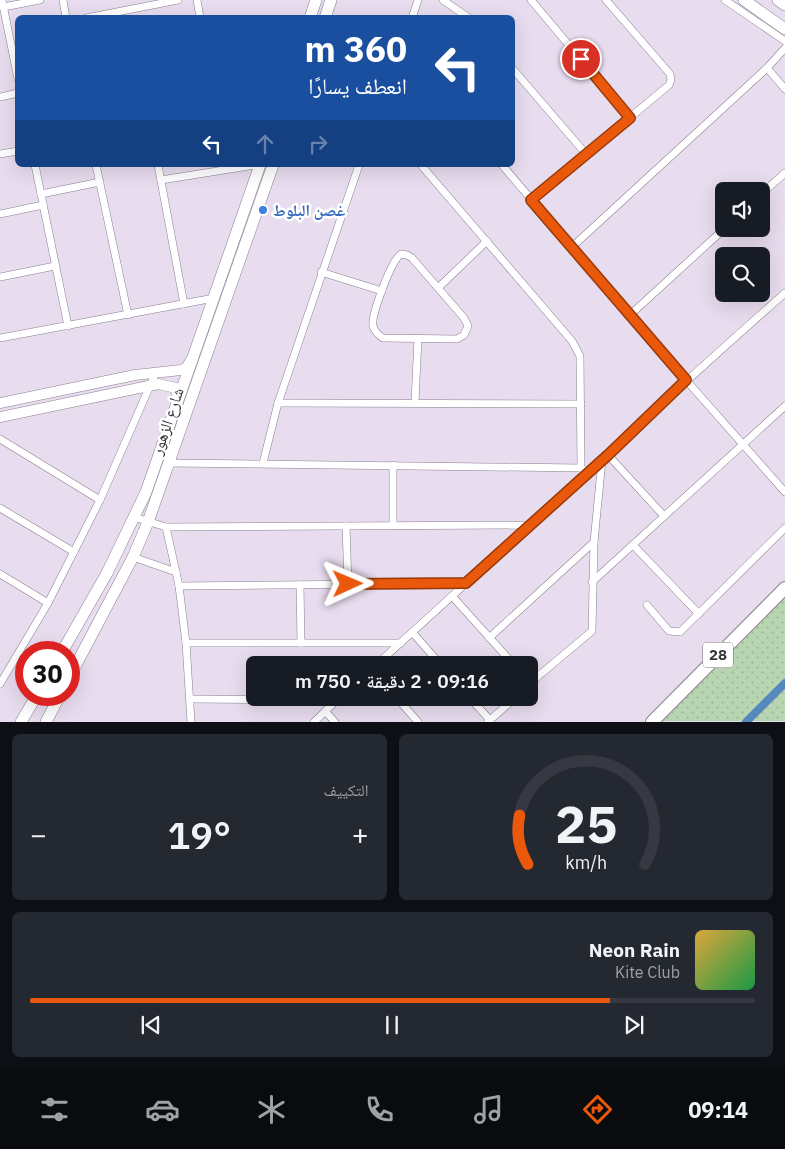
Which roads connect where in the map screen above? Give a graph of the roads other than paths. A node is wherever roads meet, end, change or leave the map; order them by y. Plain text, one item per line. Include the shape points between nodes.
1 (40, 0) edge
2 (63, 0) edge
3 (178, 0) edge
4 (197, 0) edge
5 (316, 0) edge
6 (331, 0) edge
7 (418, 0) edge
8 (443, 0) edge
9 (531, 0) edge
10 (606, 0) edge
11 (725, 0) edge
12 (744, 0) edge
13 (778, 0) edge
14 (2, 4) edge
15 (785, 5) edge
16 (66, 15) edge
17 (101, 15) edge
18 (200, 15) edge
19 (311, 15) edge
20 (326, 15) edge
21 (413, 15) edge
22 (465, 15) edge
23 (785, 29) edge
24 (8, 34) junction
25 (0, 35) edge
26 (785, 41) edge
27 (785, 48) edge
28 (15, 66) edge
29 (767, 68) junction
30 (515, 71) edge
31 (785, 88) edge
32 (15, 94) edge
33 (0, 96) edge
34 (630, 118) junction
35 (15, 152) edge
36 (0, 154) edge
37 (586, 154) junction
38 (35, 167) edge
39 (96, 167) edge
40 (158, 167) edge
41 (232, 167) edge
42 (259, 167) edge
43 (272, 167) edge
44 (357, 167) edge
45 (423, 167) edge
46 (504, 167) edge
47 (785, 173) edge
48 (161, 180) junction
49 (100, 182) junction
50 (770, 186) edge
51 (41, 194) junction
52 (531, 200) junction
53 (43, 205) junction
54 (0, 214) edge
55 (715, 237) edge
56 (487, 241) junction
57 (572, 247) junction
58 (55, 266) junction
59 (321, 272) junction
60 (0, 278) edge
61 (439, 287) junction
62 (382, 291) junction
63 (785, 293) edge
64 (214, 298) junction
65 (184, 304) junction
66 (128, 315) junction
67 (630, 315) junction
68 (68, 326) junction
69 (0, 338) edge
70 (418, 338) junction
71 (193, 357) junction
72 (156, 372) junction
73 (686, 380) junction
74 (150, 386) junction
75 (415, 402) junction
76 (0, 403) edge
77 (278, 403) junction
78 (177, 404) junction
79 (581, 404) junction
80 (785, 406) edge
81 (0, 417) edge
82 (0, 440) edge
83 (742, 444) junction
84 (605, 457) junction
85 (263, 462) junction
86 (170, 463) junction
87 (393, 465) junction
88 (581, 468) junction
89 (587, 473) junction
90 (785, 492) edge
91 (100, 500) junction
92 (0, 508) edge
93 (664, 516) junction
94 (134, 517) junction
95 (148, 522) junction
96 (393, 525) junction
97 (530, 525) junction
98 (346, 526) junction
99 (166, 527) junction
100 (785, 528) edge
101 (594, 542) junction
102 (633, 545) junction
103 (74, 552) junction
104 (133, 556) junction
105 (176, 572) junction
106 (0, 574) edge
107 (592, 582) junction
108 (466, 583) junction
109 (348, 584) junction
110 (300, 585) junction
111 (179, 586) junction
112 (785, 588) edge
113 (452, 596) junction
114 (48, 603) junction
115 (647, 605) dead end
116 (699, 614) junction
117 (412, 632) junction
118 (489, 638) junction
119 (68, 641) edge
120 (186, 643) junction
121 (301, 643) junction
122 (401, 643) junction
123 (386, 656) edge
124 (433, 656) edge
125 (506, 656) edge
126 (80, 657) edge
127 (538, 676) edge
128 (0, 684) edge
129 (190, 699) junction
130 (246, 699) edge
131 (30, 706) edge
132 (54, 706) edge
133 (331, 706) edge
134 (405, 706) edge
135 (477, 706) edge
136 (506, 706) edge
137 (325, 711) junction
138 (489, 721) edge
139 (21, 722) edge
140 (46, 722) edge
141 (191, 722) edge
142 (314, 722) edge
143 (335, 722) edge
144 (418, 722) edge
145 (652, 722) edge

1 - 14 street
2 - 16 street
3 - 17 street
4 - 18 street
5 - 19 main road
6 - 20 main road
7 - 21 street
8 - 22 street
9 - 34 street
10 - 34 street via 670,74 669,86
11 - 26 street
12 - 23 main road
13 - 15 main road
14 - 24 street
24 - 25 street
24 - 28 street
27 - 29 street
29 - 31 street
29 - 57 street
30 - 37 street
32 - 33 street
34 - 37 street
35 - 36 street
37 - 52 street
38 - 51 street
39 - 49 street
40 - 48 street
41 - 48 street
42 - 64 main road, شارع الزهور
43 - 86 main road, شارع الزهور
44 - 59 street
45 - 56 street
46 - 52 street
47 - 50 street
48 - 65 street
49 - 51 street
49 - 66 street
51 - 53 street
52 - 57 street
53 - 54 street
53 - 58 street
55 - 67 street
56 - 61 street
56 - 79 street via 572,341 580,356
57 - 67 street
58 - 60 street
58 - 68 street
59 - 62 street
59 - 77 street
61 - 62 street via 412,258 404,254 396,259
61 - 70 street via 467,322 467,331 457,339
62 - 70 street via 373,320 378,335 383,338
63 - 73 street
64 - 65 street
64 - 71 main road, شارع الزهور
65 - 66 street
66 - 68 street
67 - 73 street
68 - 69 street
70 - 75 street
71 - 72 street via 186,368
71 - 78 main road, شارع الزهور
72 - 74 street
72 - 76 street
73 - 83 street
73 - 84 street
74 - 78 street via 176,388
74 - 81 street
74 - 91 street
75 - 77 street
75 - 79 street
77 - 85 street
78 - 94 main road, شارع الزهور
79 - 88 street
80 - 83 street
82 - 91 street
83 - 90 street
83 - 93 street
84 - 89 street
84 - 93 street
84 - 101 street
85 - 86 street
85 - 87 street
86 - 95 main road, شارع الزهور
87 - 88 street
87 - 96 street
88 - 89 street
89 - 97 street
91 - 103 street
92 - 103 street
93 - 102 street
94 - 95 street
94 - 119 main road, شارع الزهور
95 - 99 street
95 - 104 main road, شارع الزهور
96 - 97 street
96 - 98 street
97 - 108 street
98 - 99 street
98 - 109 street
99 - 105 street
100 - 116 street
101 - 107 street
101 - 118 street
102 - 107 street
102 - 116 street
103 - 114 street
104 - 105 street
104 - 126 main road, شارع الزهور
105 - 111 street
106 - 114 street
107 - 127 street via 592,630
108 - 109 street
108 - 113 street
109 - 110 street
110 - 111 street
110 - 121 street
111 - 120 street
112 - 145 highway, 28
113 - 117 street
113 - 118 street
114 - 128 street
115 - 116 street via 669,631 680,632
117 - 122 street
117 - 124 street
118 - 125 street
120 - 121 street
120 - 129 street
121 - 122 street
122 - 123 street
129 - 130 street
129 - 141 street
131 - 139 main road
132 - 140 main road
133 - 137 street
134 - 144 street
135 - 138 street
136 - 138 street
137 - 142 street
137 - 143 street

